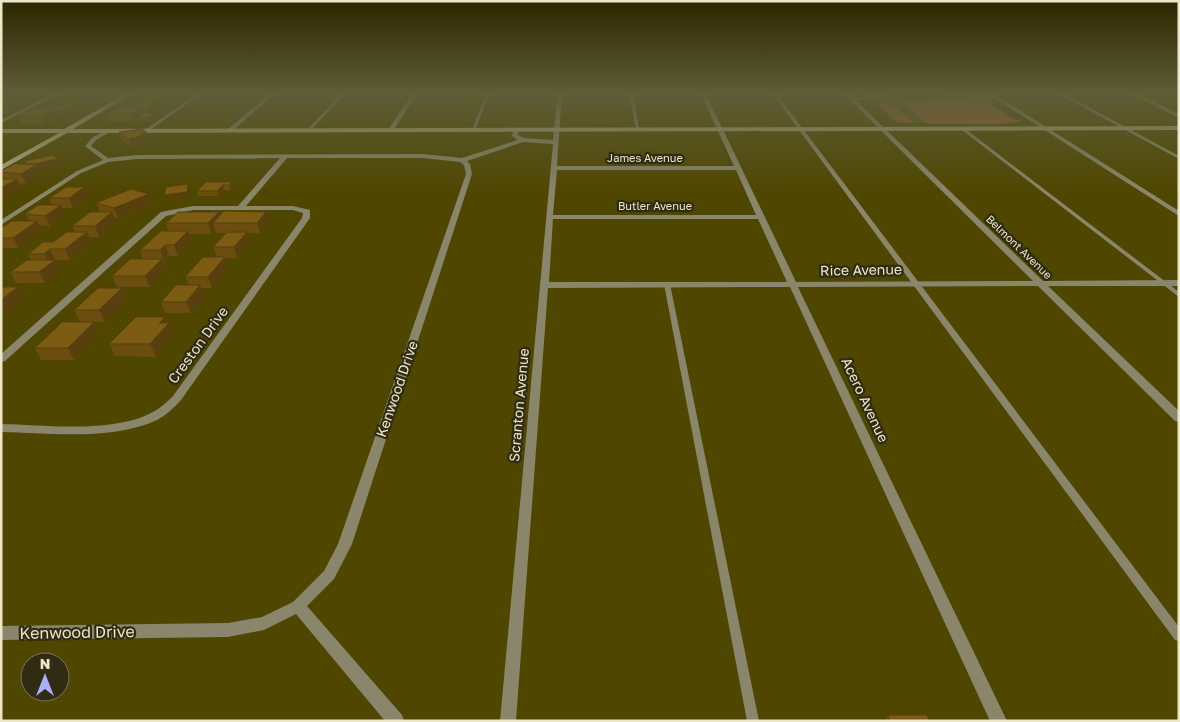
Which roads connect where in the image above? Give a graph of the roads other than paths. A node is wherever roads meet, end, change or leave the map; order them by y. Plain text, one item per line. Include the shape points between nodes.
1 (75, 126) edge
2 (154, 126) edge
3 (235, 126) edge
4 (313, 126) edge
5 (394, 126) edge
6 (475, 126) edge
7 (556, 126) edge
8 (637, 126) edge
9 (718, 126) edge
10 (797, 126) edge
11 (878, 126) edge
12 (1039, 126) edge
13 (1119, 126) edge
14 (1043, 128) junction
15 (1123, 128) junction
16 (1179, 128) edge
17 (720, 129) junction
18 (799, 129) junction
19 (881, 129) junction
20 (963, 129) junction
21 (309, 130) junction
22 (391, 130) junction
23 (473, 130) junction
24 (516, 130) junction
25 (556, 130) junction
26 (638, 130) junction
27 (1, 131) edge
28 (66, 131) junction
29 (108, 131) junction
30 (146, 131) junction
31 (229, 131) junction
32 (523, 140) junction
33 (556, 142) junction
34 (285, 157) junction
35 (1179, 158) edge
36 (107, 160) junction
37 (462, 160) junction
38 (1, 168) edge
39 (553, 168) junction
40 (738, 168) junction
41 (240, 208) junction
42 (1179, 214) edge
43 (761, 216) junction
44 (549, 217) junction
45 (1, 224) edge
46 (1179, 282) edge
47 (1163, 283) junction
48 (667, 284) junction
49 (915, 284) junction
50 (1041, 284) junction
51 (544, 285) junction
52 (794, 285) junction
53 (1179, 295) edge
54 (1, 359) edge
55 (1179, 418) edge
56 (1, 428) edge
57 (298, 606) junction
58 (1, 633) edge
59 (1179, 636) edge
60 (396, 721) edge
61 (508, 721) edge
62 (753, 721) edge
63 (999, 721) edge

1 - 28 street
2 - 30 lane
3 - 31 street
4 - 21 lane
5 - 22 street
6 - 23 lane
7 - 25 street, Scranton Avenue
8 - 26 lane
9 - 17 street, Acero Avenue
10 - 18 lane
11 - 19 street, Belmont Avenue
12 - 14 street
13 - 15 lane
14 - 15 street
14 - 20 street
14 - 42 street
15 - 16 street
15 - 35 lane
17 - 18 street
17 - 26 street
17 - 40 street, Acero Avenue
18 - 19 street
18 - 49 lane
19 - 20 street
19 - 50 street, Belmont Avenue
20 - 47 lane
21 - 22 street
21 - 31 street
22 - 23 street
23 - 24 street
24 - 25 street
24 - 32 street via 515,136
25 - 26 street
25 - 33 street, Scranton Avenue
27 - 28 street
28 - 29 street
28 - 38 street
29 - 30 street
29 - 36 street via 88,146
30 - 31 street
32 - 33 street
32 - 37 street
33 - 39 street, Scranton Avenue
34 - 36 street
34 - 37 street via 423,156
34 - 41 street
36 - 45 street via 79,172
37 - 57 street, Kenwood Drive via 467,164 469,174 345,544 329,575
39 - 40 street, James Avenue
39 - 44 street, Scranton Avenue
40 - 43 street, Acero Avenue
41 - 54 street, Creston Drive via 182,209 158,218
41 - 56 street, Creston Drive via 293,208 302,209 307,215 167,408 152,418 111,428
43 - 44 street, Butler Avenue
43 - 52 street, Acero Avenue
44 - 51 street, Scranton Avenue
46 - 47 street, Rice Avenue
47 - 50 street, Rice Avenue
47 - 53 lane
48 - 51 street, Rice Avenue
48 - 52 street, Rice Avenue
48 - 62 lane
49 - 50 street, Rice Avenue
49 - 52 street, Rice Avenue
49 - 59 lane
50 - 55 street, Belmont Avenue
51 - 61 street, Scranton Avenue
52 - 63 street, Acero Avenue
57 - 58 street, Kenwood Drive via 264,623 228,630
57 - 60 street

